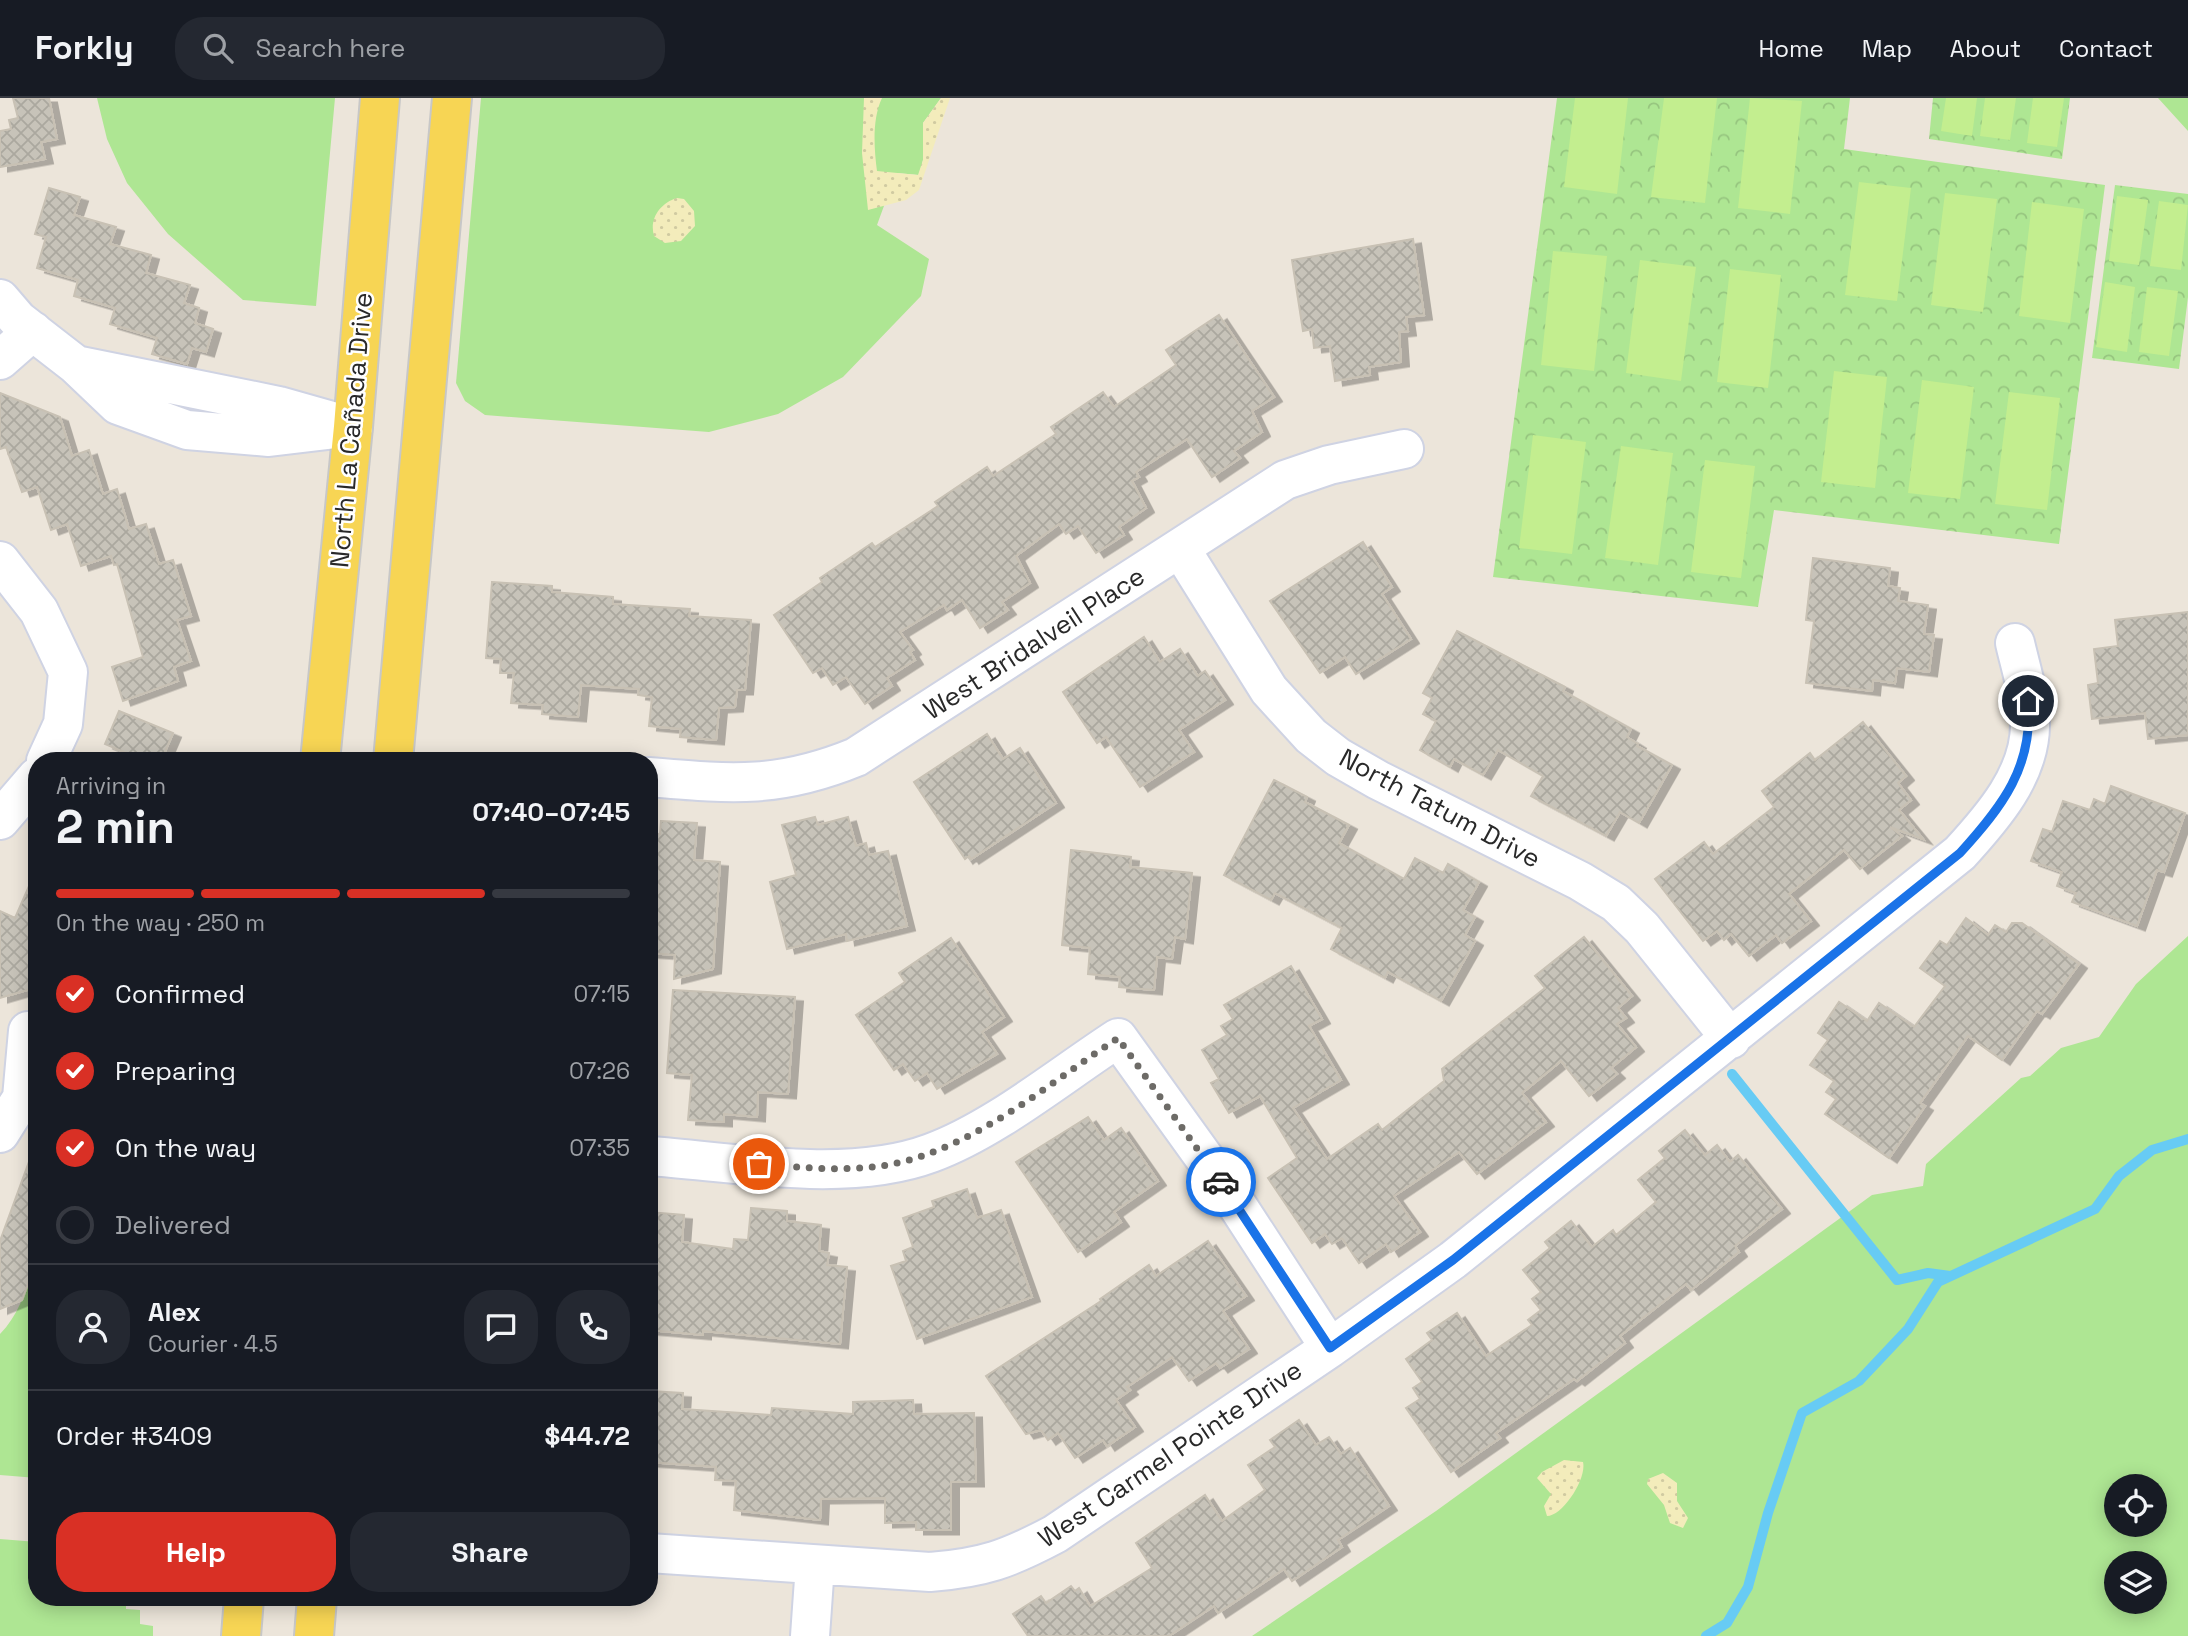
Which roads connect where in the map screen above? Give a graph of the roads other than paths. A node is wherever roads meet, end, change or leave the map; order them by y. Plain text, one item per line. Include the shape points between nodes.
1 (380, 98) edge
2 (452, 98) edge
3 (0, 299) edge
4 (33, 331) junction
5 (0, 360) edge
6 (353, 427) junction
7 (1404, 449) dead end
8 (1180, 548) junction
9 (0, 561) edge
10 (2015, 643) dead end
11 (50, 752) edge
12 (321, 752) edge
13 (394, 752) edge
14 (658, 778) edge
15 (28, 787) edge
16 (0, 820) edge
17 (21, 1032) edge
18 (1731, 1039) junction
19 (0, 1133) edge
20 (658, 1157) edge
21 (1330, 1348) junction
22 (658, 1554) edge
23 (815, 1565) junction
24 (243, 1606) edge
25 (316, 1606) edge
26 (241, 1636) edge
27 (314, 1636) edge
28 (810, 1636) edge

1 - 6 main road, North La Cañada Drive
2 - 13 main road
3 - 4 street
4 - 5 street
4 - 6 street via 118,405 187,430 269,437
6 - 12 main road, North La Cañada Drive
7 - 8 street, West Bridalveil Place via 1285,480
8 - 14 street, West Bridalveil Place via 856,757 820,772 758,783
8 - 18 street, North Tatum Drive via 1269,690 1311,736 1378,780 1616,903 1642,928
9 - 11 street via 39,611 68,672 63,724
10 - 18 street, West Carmel Pointe Drive via 2028,701 2027,752 1988,823 1960,853
15 - 16 street
17 - 19 street via 22,1098
18 - 21 street, West Carmel Pointe Drive via 1453,1260
20 - 21 street via 813,1168 899,1163 965,1138 1118,1038 1226,1188
21 - 23 street, West Carmel Pointe Drive via 1055,1534 1012,1557 973,1568 930,1572
22 - 23 street, West Carmel Pointe Drive
23 - 28 street
24 - 26 main road
25 - 27 main road

